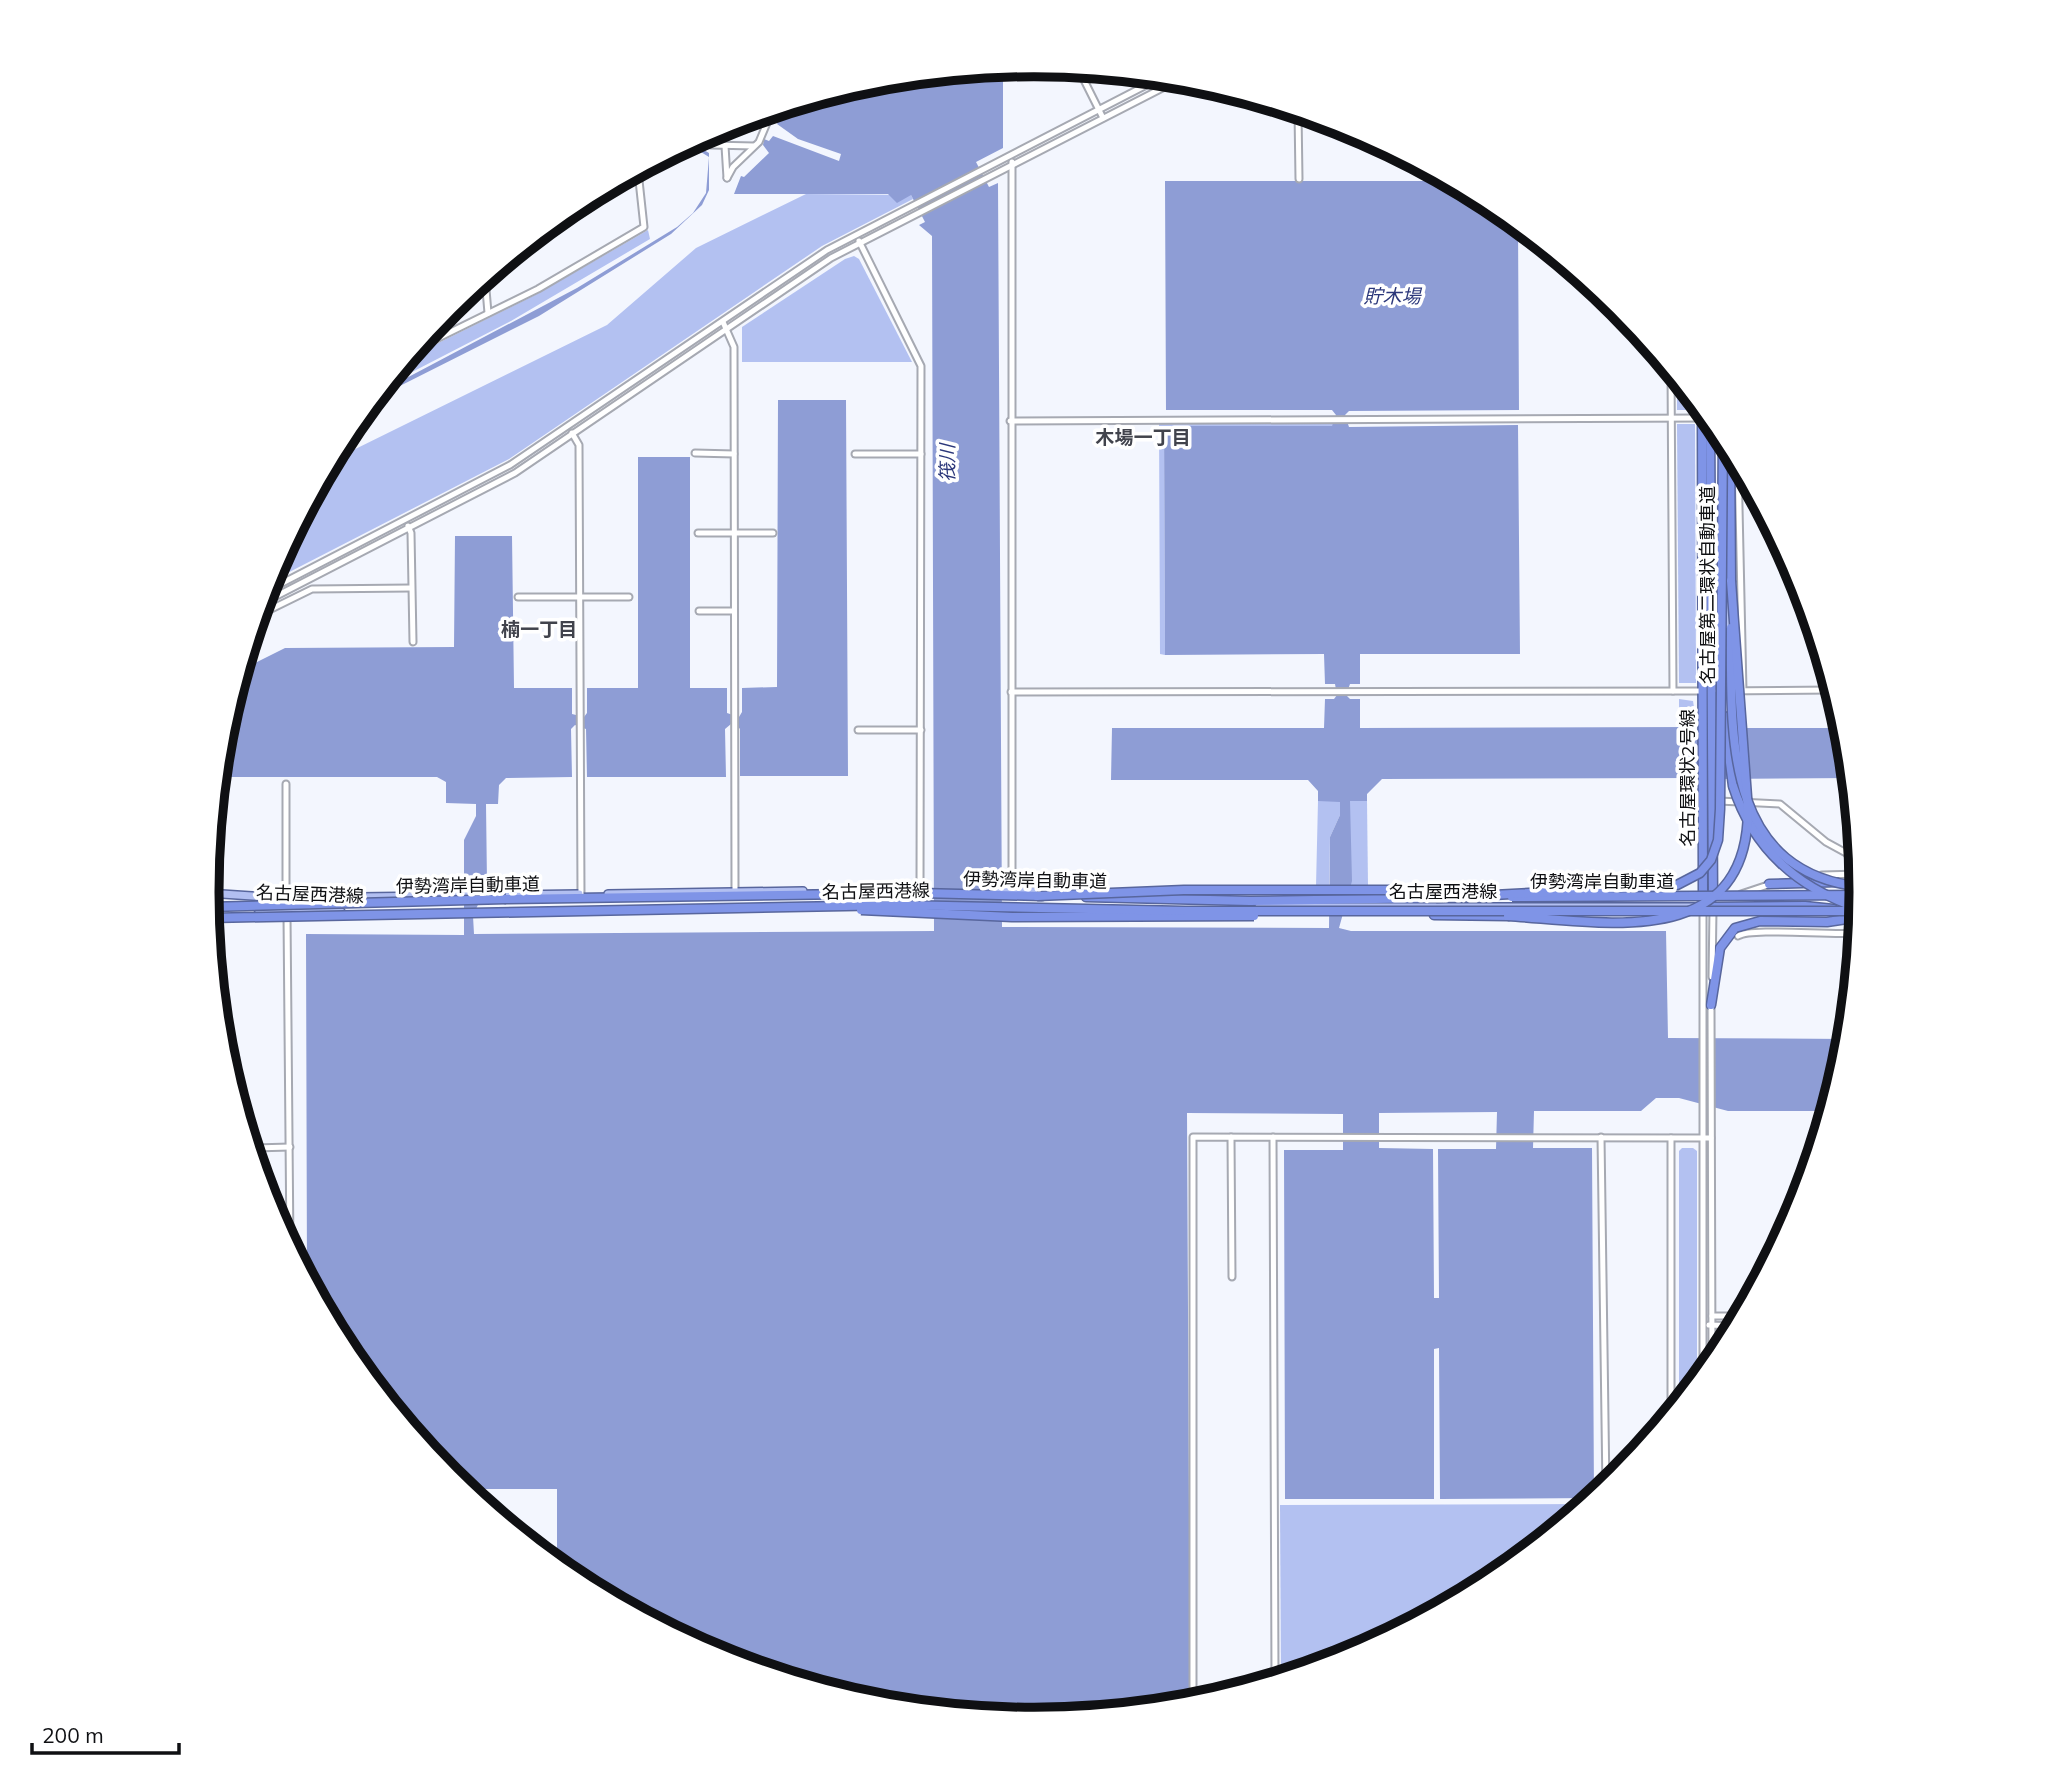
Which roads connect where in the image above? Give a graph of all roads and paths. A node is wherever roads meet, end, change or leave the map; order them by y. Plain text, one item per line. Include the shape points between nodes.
1 (1084, 79) edge
2 (1147, 85) edge
3 (1163, 88) edge
4 (1099, 110) junction
5 (1103, 118) junction
6 (1298, 120) edge
7 (767, 122) edge
8 (712, 143) edge
9 (725, 146) junction
10 (754, 146) junction
11 (1012, 156) junction
12 (1012, 166) junction
13 (1299, 179) dead end
14 (639, 180) edge
15 (856, 235) junction
16 (860, 243) junction
17 (486, 289) edge
18 (488, 313) junction
19 (723, 321) junction
20 (727, 330) junction
21 (438, 338) edge
22 (1671, 384) edge
23 (1671, 418) junction
24 (1697, 418) edge
25 (1010, 421) junction
26 (569, 427) junction
27 (1708, 432) edge
28 (573, 435) junction
29 (695, 453) dead end
30 (734, 454) junction
31 (855, 454) dead end
32 (921, 454) junction
33 (1723, 455) edge
34 (1730, 467) edge
35 (1738, 481) edge
36 (405, 520) junction
37 (409, 528) junction
38 (698, 533) dead end
39 (734, 533) junction
40 (773, 533) dead end
41 (1731, 580) junction
42 (279, 585) edge
43 (411, 587) junction
44 (275, 597) edge
45 (518, 597) dead end
46 (578, 597) junction
47 (629, 597) dead end
48 (270, 610) edge
49 (699, 611) dead end
50 (734, 611) junction
51 (413, 642) dead end
52 (1824, 690) edge
53 (1673, 691) junction
54 (1707, 691) junction
55 (1743, 691) junction
56 (1011, 692) junction
57 (1723, 696) junction
58 (858, 730) dead end
59 (921, 730) junction
60 (1707, 782) junction
61 (286, 785) dead end
62 (1712, 801) junction
63 (1849, 854) edge
64 (1849, 874) edge
65 (1850, 883) edge
66 (1769, 884) junction
67 (1850, 885) edge
68 (735, 891) junction
69 (920, 891) junction
70 (1013, 891) junction
71 (1514, 893) junction
72 (219, 894) edge
73 (581, 894) junction
74 (1850, 895) edge
75 (1037, 896) junction
76 (1703, 897) junction
77 (1713, 897) junction
78 (285, 898) junction
79 (1436, 898) junction
80 (219, 905) edge
81 (220, 906) edge
82 (748, 906) junction
83 (1703, 907) junction
84 (1713, 907) junction
85 (1849, 907) edge
86 (1317, 909) junction
87 (286, 911) junction
88 (1849, 911) edge
89 (1849, 913) edge
90 (1849, 916) edge
91 (220, 918) edge
92 (1848, 933) edge
93 (1738, 936) dead end
94 (1712, 1005) junction
95 (1231, 1137) junction
96 (1273, 1137) junction
97 (1601, 1138) junction
98 (1671, 1138) junction
99 (1702, 1138) junction
100 (1711, 1138) junction
101 (290, 1147) junction
102 (260, 1148) edge
103 (290, 1225) edge
104 (1232, 1277) dead end
105 (1712, 1316) junction
106 (1731, 1316) edge
107 (1703, 1322) junction
108 (1712, 1326) junction
109 (1725, 1326) edge
110 (1712, 1347) edge
111 (1703, 1359) edge
112 (1671, 1401) edge
113 (1606, 1474) edge
114 (1275, 1671) edge
115 (1193, 1692) edge

1 - 4 street
2 - 4 street
3 - 5 street
4 - 5 street
4 - 11 street
5 - 12 street
6 - 13 street
7 - 10 street
8 - 9 street
9 - 10 street
9 - 10 street via 727,178
11 - 12 street
11 - 15 street
12 - 16 street
12 - 25 street
14 - 18 street via 644,227
15 - 16 street
15 - 19 street
16 - 20 street
16 - 32 street via 919,357
17 - 18 street
18 - 21 street
19 - 20 street
19 - 26 street
20 - 28 street
20 - 30 street via 734,347
22 - 23 street
23 - 24 street
23 - 25 street
23 - 53 street
25 - 56 street
26 - 28 street
26 - 36 street via 510,465
27 - 54 highway, 名古屋環状2号線
28 - 37 street via 515,473
28 - 46 street via 579,445
29 - 30 street
30 - 39 street
31 - 32 street
32 - 59 street
33 - 57 highway, 名古屋第二環状自動車道, bridge
34 - 41 highway, 名古屋第二環状自動車道
35 - 55 street
36 - 37 street
36 - 42 street
37 - 43 street
37 - 44 street
38 - 39 street
39 - 40 street
39 - 50 street
41 - 65 highway, bridge via 1734,743 1750,811 1787,858 1822,877
41 - 86 highway, bridge via 1748,818 1737,866 1709,900 1678,917 1650,923
43 - 48 street via 312,589
43 - 51 street
45 - 46 street
46 - 47 street
46 - 73 street
49 - 50 street
50 - 68 street
52 - 55 street
53 - 54 street
53 - 56 street
54 - 55 street
54 - 60 highway, 名古屋環状2号線
56 - 70 street
57 - 79 highway, bridge via 1718,840 1711,860 1693,878 1658,887
57 - 85 highway, bridge via 1733,786 1755,834 1778,863
58 - 59 street
59 - 69 street
60 - 62 highway, 名古屋環状2号線
60 - 76 highway, 名古屋環状2号線
61 - 78 street
62 - 63 street via 1780,804
62 - 77 highway, 名古屋環状2号線
64 - 66 street via 1810,875
66 - 67 highway
66 - 77 street via 1738,895
68 - 69 main road, 名古屋西港線
68 - 73 main road, 名古屋西港線
69 - 70 main road, 名古屋西港線
70 - 71 main road, 名古屋西港線, bridge
71 - 75 highway, bridge via 1184,890
71 - 76 main road, 名古屋西港線
72 - 78 main road, 名古屋西港線
73 - 78 main road, 名古屋西港線
74 - 79 highway, 伊勢湾岸自動車道, bridge
75 - 79 highway, 伊勢湾岸自動車道, bridge via 1237,901
75 - 80 highway, 伊勢湾岸自動車道, bridge
76 - 77 street
76 - 83 street
77 - 84 street
78 - 87 street
81 - 87 main road, 名古屋西港線
82 - 86 highway, 伊勢湾岸自動車道, bridge
82 - 86 highway, bridge via 1012,917 1257,916
82 - 91 highway, 伊勢湾岸自動車道, bridge
83 - 84 main road, 名古屋西港線
83 - 86 main road, 名古屋西港線, bridge
83 - 99 street
84 - 88 highway via 1817,906
84 - 94 street
86 - 87 main road, 名古屋西港線, bridge via 921,906 486,914
86 - 89 highway, 伊勢湾岸自動車道, bridge
87 - 101 street
90 - 94 highway via 1827,922 1760,921 1735,928 1720,948
92 - 93 street via 1751,931
94 - 100 street
95 - 96 street
95 - 104 street
95 - 115 street via 1193,1137
96 - 97 street
96 - 114 street
97 - 98 street
97 - 113 street
98 - 99 street
98 - 112 street
99 - 100 street
99 - 107 street
100 - 105 street
101 - 102 street
101 - 103 street
105 - 106 street
105 - 107 street
105 - 108 street
107 - 108 street
107 - 111 street
108 - 109 street
108 - 110 street

